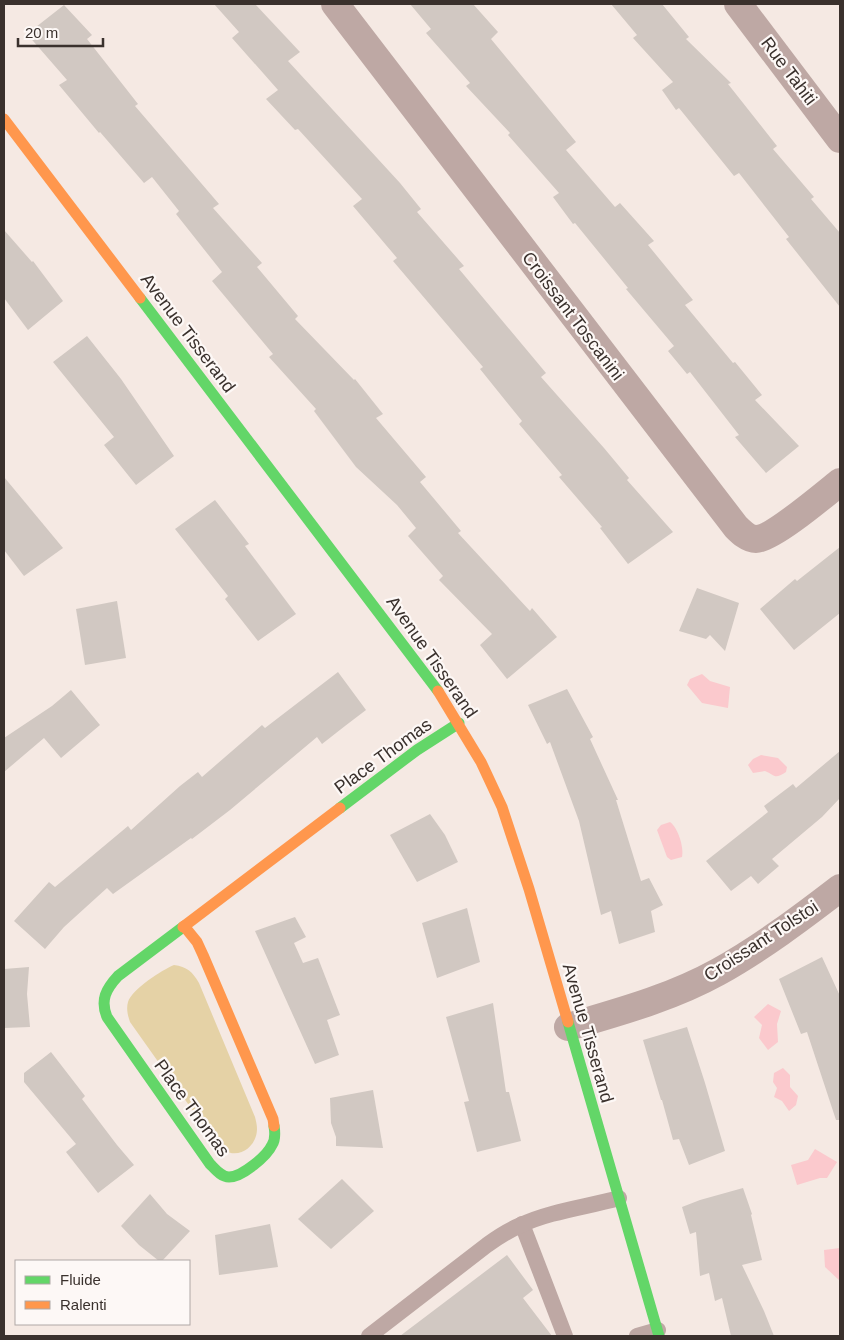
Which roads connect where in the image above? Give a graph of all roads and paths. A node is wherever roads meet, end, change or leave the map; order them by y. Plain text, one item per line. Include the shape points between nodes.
1 (335, 4) edge
2 (738, 4) edge
3 (4, 120) edge
4 (840, 139) edge
5 (840, 482) edge
6 (459, 724) junction
7 (840, 891) edge
8 (184, 926) junction
9 (568, 1028) junction
10 (619, 1198) junction
11 (522, 1224) junction
12 (659, 1333) edge
13 (369, 1336) edge
14 (565, 1336) edge
15 (637, 1336) edge

1 - 5 street, Croissant Toscanini via 736,527 755,539 764,538
2 - 4 street, Rue Tahiti
3 - 6 street, Avenue Tisserand via 427,675
6 - 8 street, Place Thomas via 417,750
6 - 9 street, Avenue Tisserand via 505,816
7 - 9 street, Croissant Tolstoi via 717,973 666,996
8 - 8 street, Place Thomas via 118,976 104,994 102,1004 111,1025 210,1164 220,1174 229,1177 238,1175 265,1155 273,1145 276,1132 203,955
9 - 10 street, Avenue Tisserand
10 - 11 lane
10 - 12 street, Avenue Tisserand
11 - 13 lane via 487,1244
11 - 14 lane
12 - 15 lane

